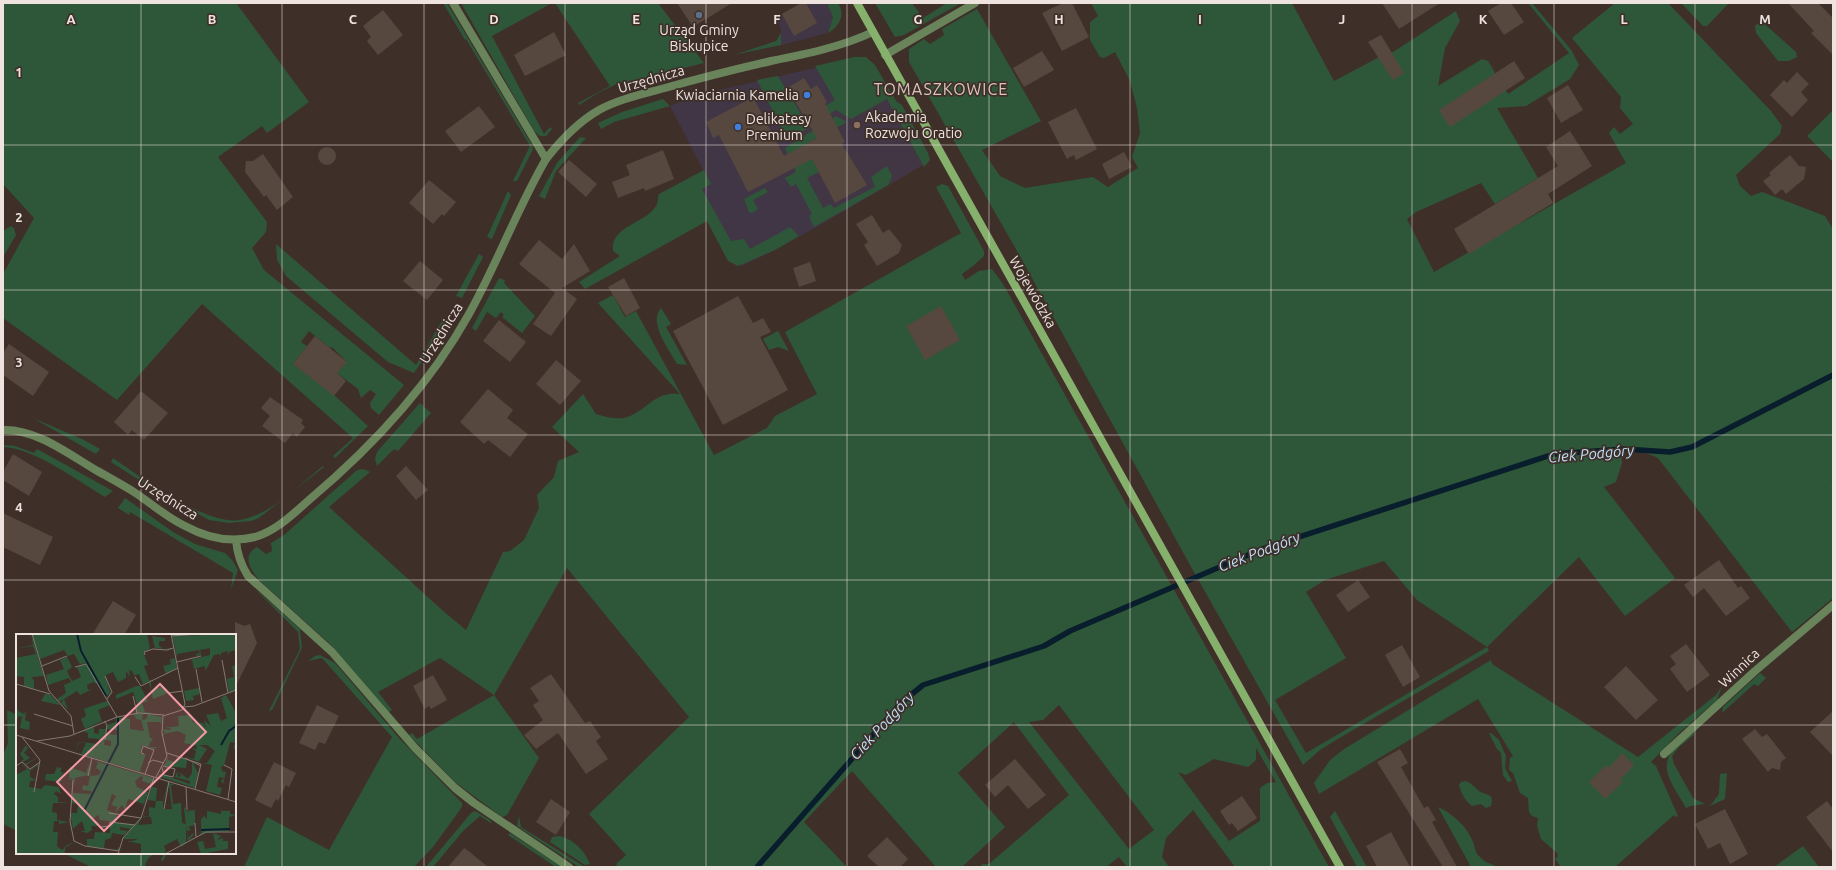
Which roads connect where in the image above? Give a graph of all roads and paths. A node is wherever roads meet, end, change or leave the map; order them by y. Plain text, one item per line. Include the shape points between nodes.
1 (453, 3) edge
2 (857, 3) edge
3 (975, 3) edge
4 (873, 32) junction
5 (885, 55) junction
6 (546, 159) junction
7 (3, 430) edge
8 (236, 540) junction
9 (1833, 605) edge
10 (1664, 754) dead end
11 (569, 867) edge
12 (1340, 867) edge

1 - 6 street
2 - 4 main road, Wojewódzka
3 - 5 street
4 - 5 main road, Wojewódzka
4 - 6 street, Urzędnicza via 824,50 628,98 599,110 580,123 562,139
5 - 12 main road, Wojewódzka
6 - 8 street, Urzędnicza via 469,314 418,391 346,467 293,514 257,536
7 - 8 street, Urzędnicza via 26,433 44,440 135,493 184,526 218,539
8 - 11 street via 237,552 248,576 332,652 438,771 474,803
9 - 10 street, Winnica via 1755,671

